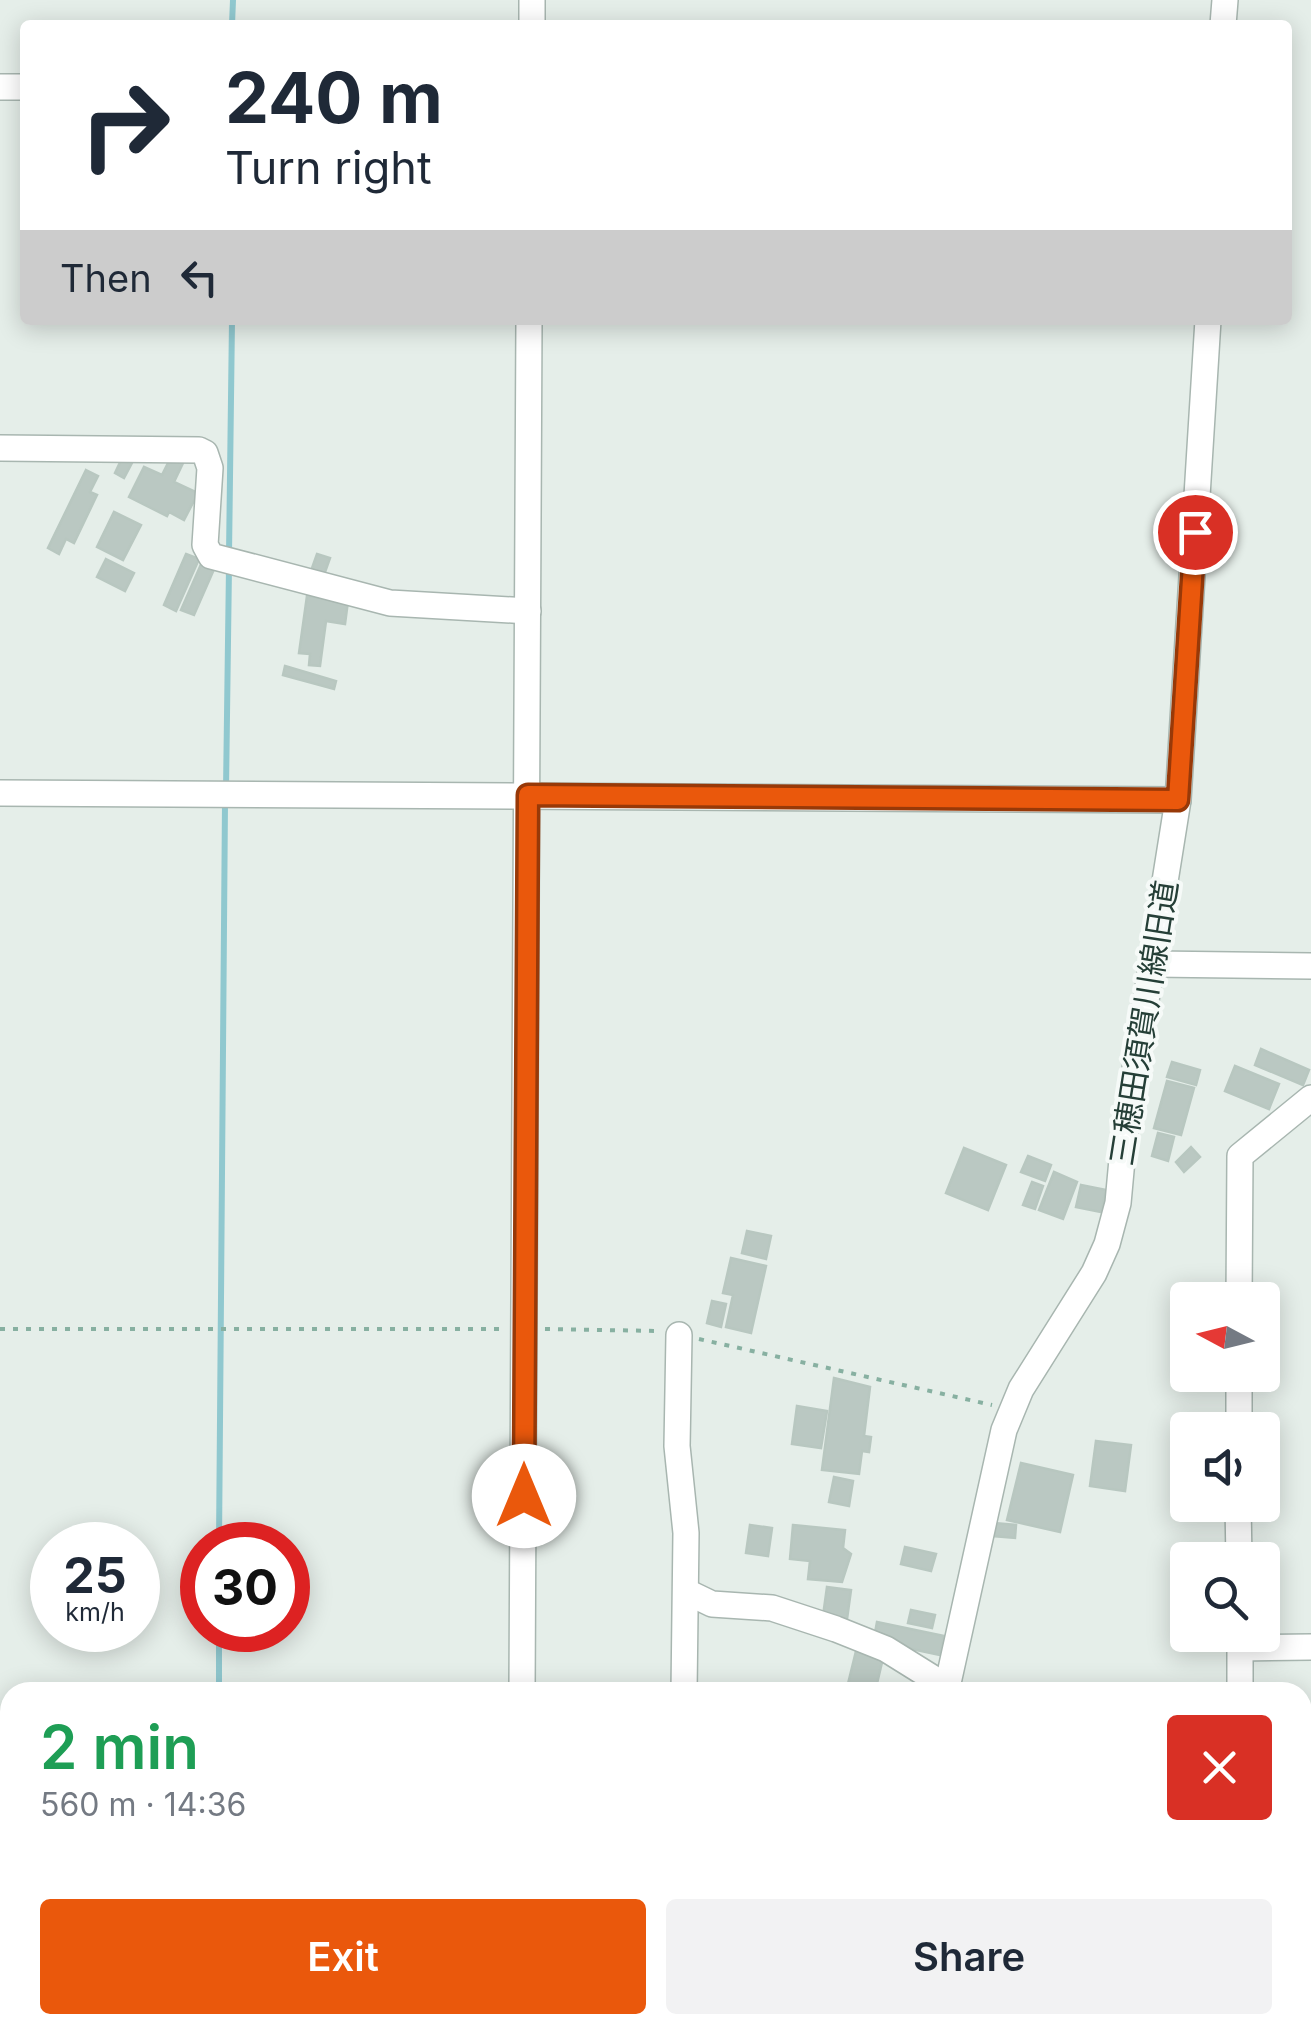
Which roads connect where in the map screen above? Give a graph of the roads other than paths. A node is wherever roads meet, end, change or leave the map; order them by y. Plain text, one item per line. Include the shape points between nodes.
1 (529, 325) edge
2 (1208, 325) edge
3 (0, 448) edge
4 (528, 611) junction
5 (0, 793) edge
6 (528, 795) junction
7 (1178, 800) junction
8 (1154, 964) junction
9 (1311, 966) edge
10 (1311, 1098) edge
11 (1239, 1282) edge
12 (680, 1335) dead end
13 (687, 1592) junction
14 (1280, 1644) edge
15 (1311, 1647) edge
16 (1240, 1652) edge
17 (522, 1682) edge
18 (684, 1682) edge
19 (934, 1682) edge
20 (948, 1682) edge
21 (1240, 1682) edge

1 - 4 street
2 - 7 street, 三穂田須賀川線旧道
3 - 4 street via 199,450 210,468 205,546 211,556 390,603
4 - 6 street
5 - 6 street
6 - 7 street
6 - 17 street
7 - 8 street, 三穂田須賀川線旧道
8 - 9 street
8 - 20 street, 三穂田須賀川線旧道 via 1108,1244 1004,1430
10 - 11 street via 1240,1156
12 - 13 street via 677,1446
13 - 18 street
13 - 19 street via 712,1604 772,1608 836,1628 881,1647
14 - 15 street
16 - 21 street

